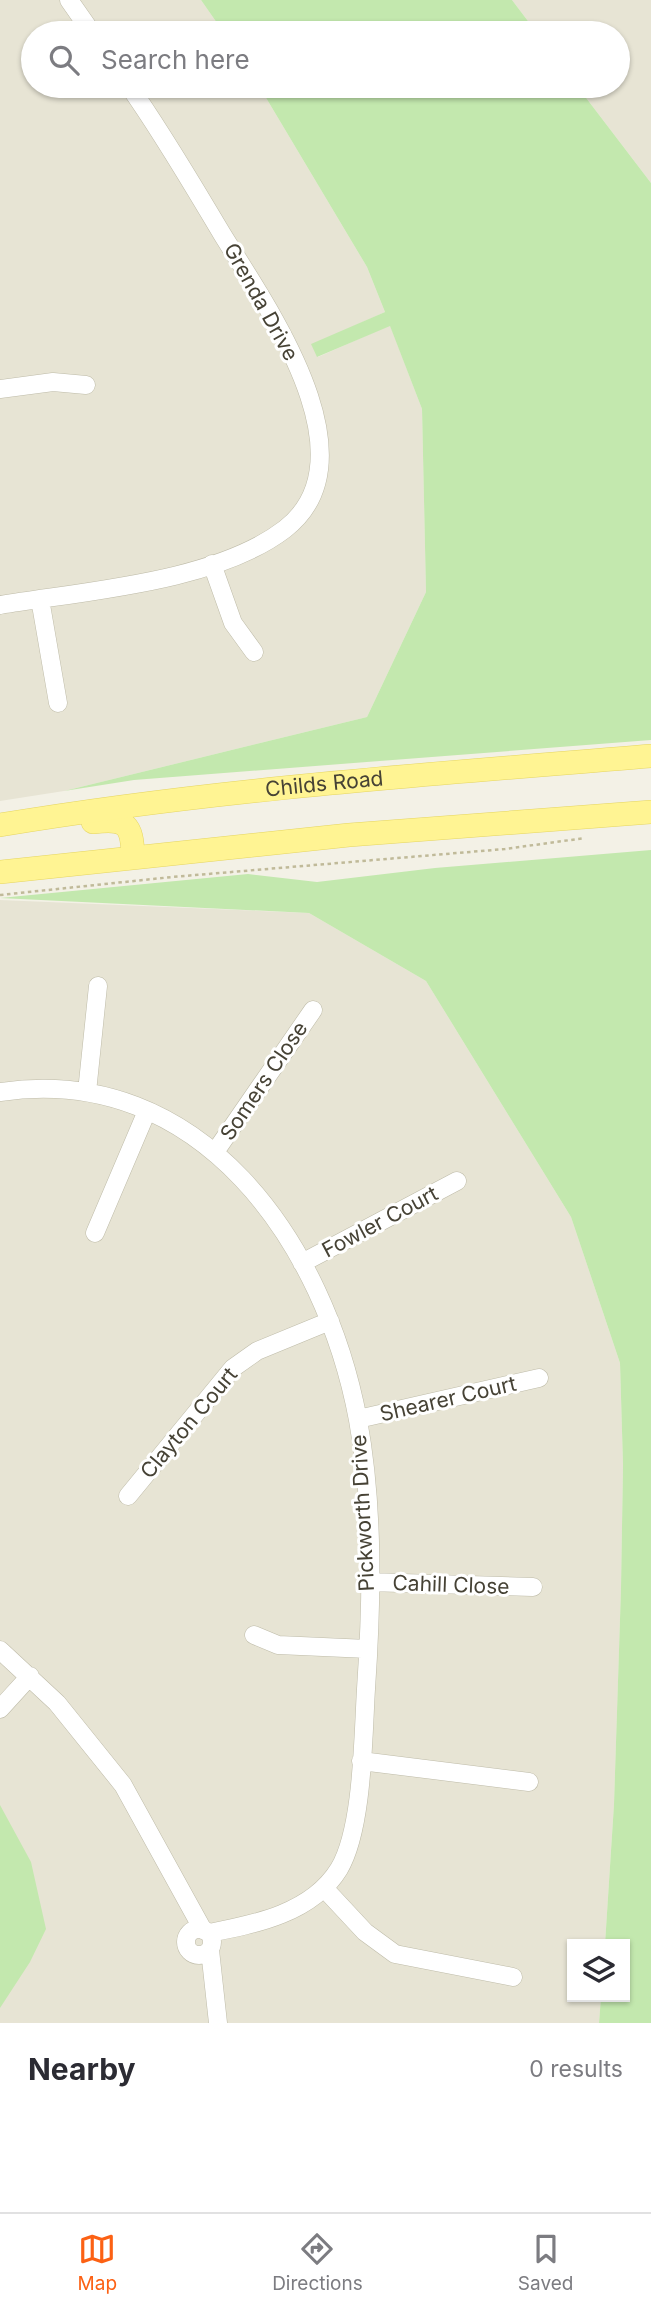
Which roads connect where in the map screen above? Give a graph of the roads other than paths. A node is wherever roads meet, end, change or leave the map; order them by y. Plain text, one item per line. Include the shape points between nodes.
1 (69, 0) edge
2 (84, 21) edge
3 (136, 98) edge
4 (86, 385) dead end
5 (0, 389) edge
6 (212, 564) junction
7 (40, 599) junction
8 (0, 605) edge
9 (254, 652) dead end
10 (58, 703) dead end
11 (651, 756) edge
12 (651, 812) edge
13 (0, 825) edge
14 (0, 835) edge
15 (133, 856) junction
16 (0, 872) edge
17 (98, 986) dead end
18 (313, 1010) dead end
19 (0, 1092) edge
20 (87, 1092) junction
21 (147, 1111) junction
22 (215, 1152) junction
23 (457, 1181) dead end
24 (95, 1233) dead end
25 (302, 1263) junction
26 (330, 1321) junction
27 (539, 1378) dead end
28 (358, 1419) junction
29 (128, 1496) dead end
30 (368, 1583) junction
31 (533, 1587) dead end
32 (254, 1635) dead end
33 (368, 1649) junction
34 (0, 1650) edge
35 (30, 1676) junction
36 (0, 1709) edge
37 (361, 1761) junction
38 (530, 1782) dead end
39 (324, 1888) junction
40 (203, 1941) junction
41 (513, 1977) dead end
42 (218, 2023) edge

1 - 2 street
3 - 6 street, Grenda Drive via 286,340 318,433 318,477 295,519 269,539
4 - 5 street via 53,382
6 - 7 street, Grenda Drive
6 - 9 street via 233,623
7 - 8 street, Grenda Drive
7 - 10 street
11 - 13 main road, Childs Road via 212,795
12 - 15 main road
14 - 15 main road via 116,821 131,831
15 - 16 main road
17 - 20 street
18 - 22 street, Somers Close
19 - 20 street, Pickworth Drive via 33,1088
20 - 21 street, Pickworth Drive
21 - 22 street, Pickworth Drive via 185,1129
21 - 24 street
22 - 25 street, Pickworth Drive via 262,1199
23 - 25 street, Fowler Court
25 - 26 street, Pickworth Drive
26 - 28 street, Pickworth Drive
26 - 29 street, Clayton Court via 257,1351 233,1367
27 - 28 street, Shearer Court
28 - 30 street, Pickworth Drive via 366,1483
30 - 31 street, Cahill Close
30 - 33 street, Pickworth Drive
32 - 33 street via 278,1645
33 - 37 street, Pickworth Drive
34 - 35 street
35 - 36 street
35 - 40 street via 82,1730 123,1785
37 - 38 street
37 - 39 street, Pickworth Drive via 352,1836
39 - 40 street, Pickworth Drive via 303,1904
39 - 41 street via 365,1932 395,1954
40 - 42 street

